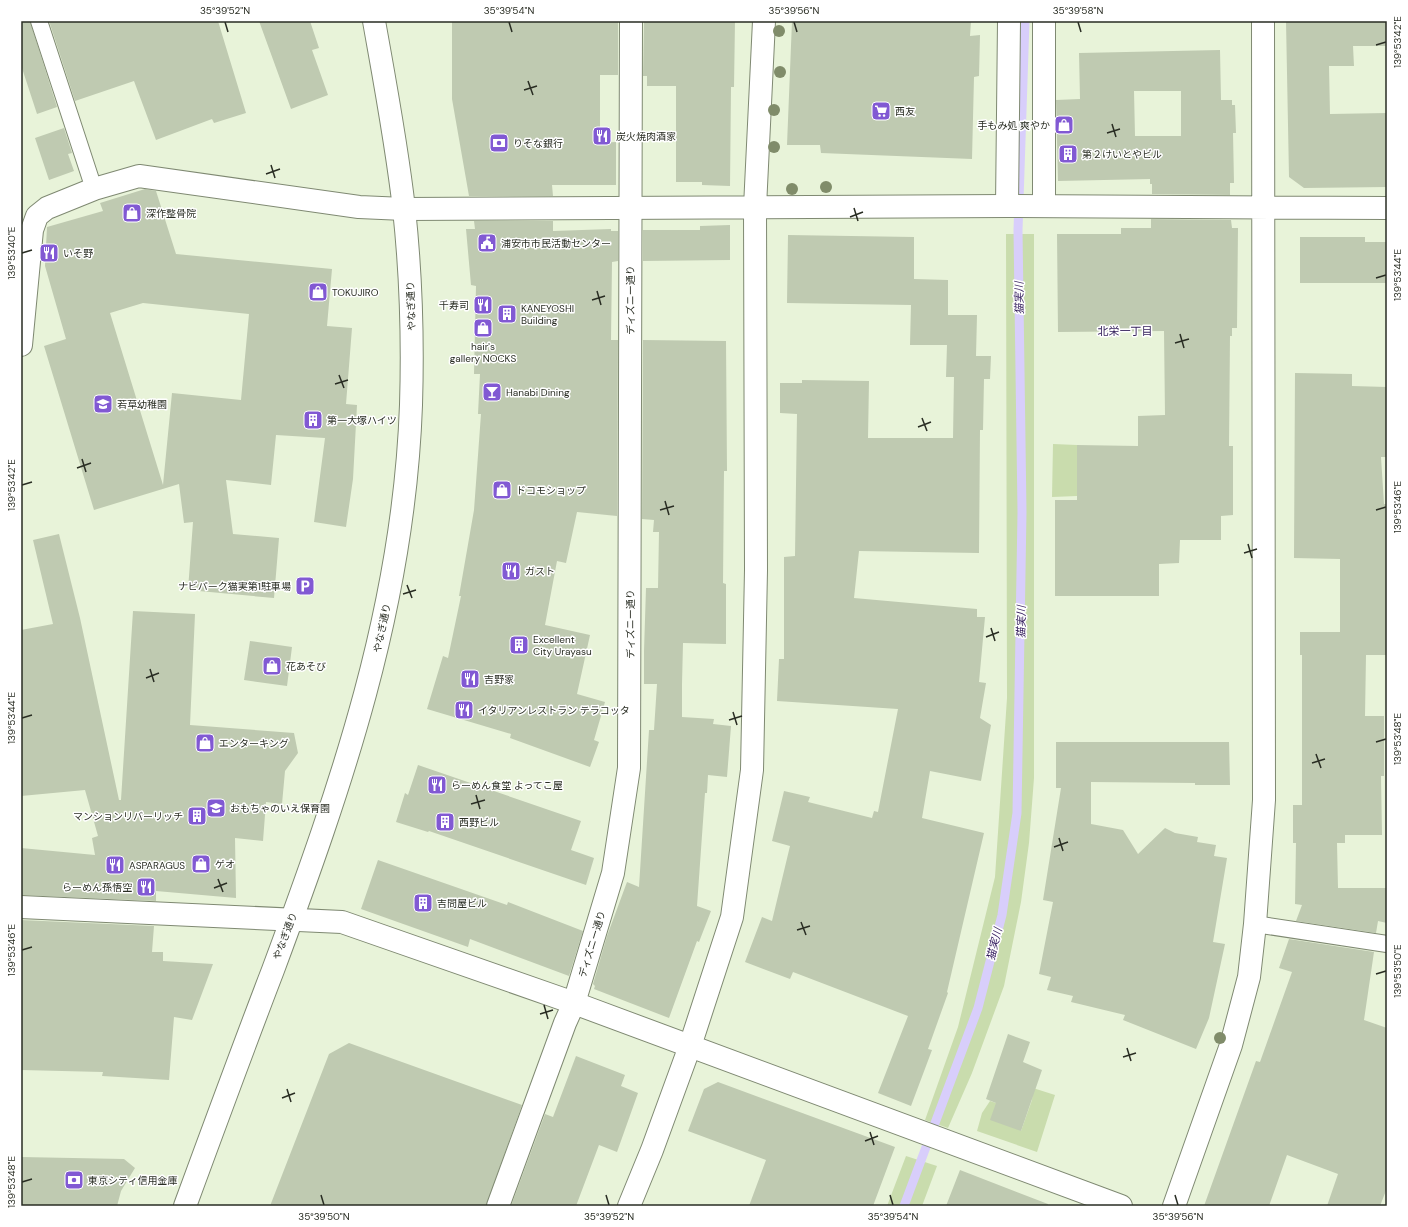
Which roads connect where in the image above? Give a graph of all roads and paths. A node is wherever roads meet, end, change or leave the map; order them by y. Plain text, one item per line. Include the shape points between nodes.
1 (39, 21) edge
2 (374, 21) edge
3 (631, 21) edge
4 (764, 21) edge
5 (1009, 21) edge
6 (1044, 21) edge
7 (1263, 21) edge
8 (94, 188) junction
9 (1003, 206) junction
10 (1044, 206) junction
11 (755, 207) junction
12 (631, 208) junction
13 (1264, 208) junction
14 (1387, 208) edge
15 (404, 209) junction
16 (21, 345) edge
17 (21, 907) edge
18 (291, 920) junction
19 (1255, 924) junction
20 (1387, 944) edge
21 (574, 1003) junction
22 (690, 1046) junction
23 (185, 1206) edge
24 (498, 1206) edge
25 (629, 1206) edge
26 (1121, 1206) edge
27 (1174, 1206) edge

1 - 8 lane
2 - 15 street, やなぎ通り via 393,127
3 - 12 street, ディズニー通り
4 - 11 street
5 - 9 street
6 - 10 street
7 - 13 street
8 - 15 street via 139,176 359,207
8 - 16 street via 47,208 37,216 32,230
9 - 10 street
9 - 11 street
10 - 13 street
11 - 12 street
11 - 22 street via 756,570 752,770 732,917
12 - 15 street
12 - 21 street, ディズニー通り via 628,768 613,873
13 - 14 street
13 - 19 street via 1264,800
15 - 18 street, やなぎ通り via 412,338 411,408 394,569 364,704 313,863
17 - 18 street
18 - 21 street via 342,922
18 - 23 street, やなぎ通り
19 - 20 lane
19 - 27 street via 1249,977 1231,1045
21 - 22 street
21 - 24 street, ディズニー通り
22 - 25 street
22 - 26 street

